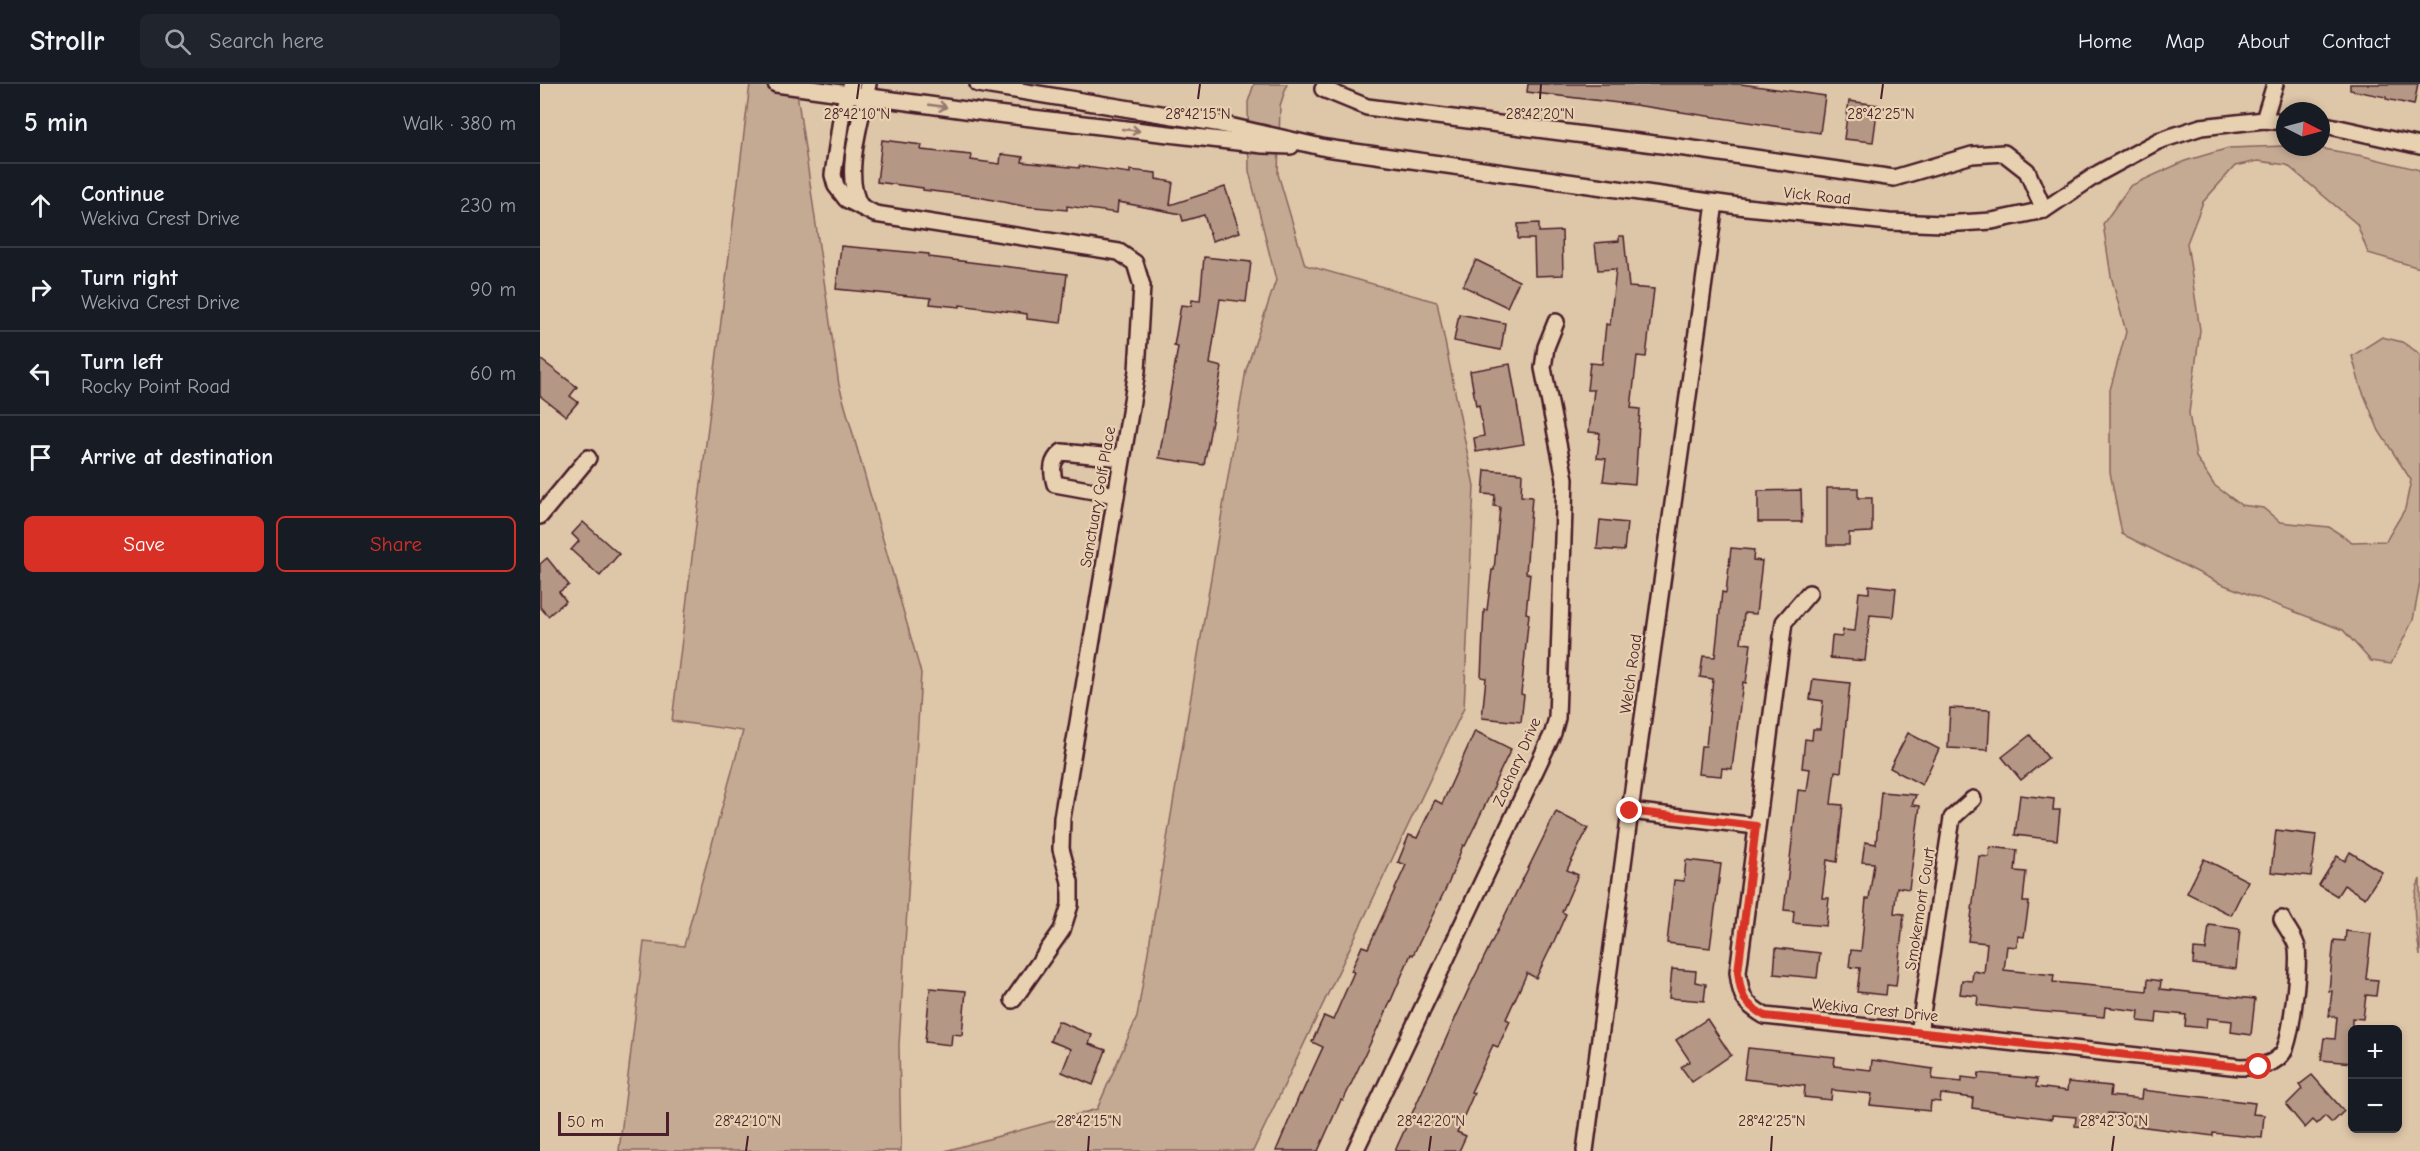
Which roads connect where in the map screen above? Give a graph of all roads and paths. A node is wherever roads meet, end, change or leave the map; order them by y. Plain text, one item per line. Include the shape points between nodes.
1 (776, 84) edge
2 (978, 84) edge
3 (2275, 84) edge
4 (851, 89) edge
5 (1323, 89) dead end
6 (867, 90) edge
7 (2264, 120) junction
8 (2276, 121) edge
9 (2330, 126) edge
10 (2420, 146) edge
11 (1326, 148) junction
12 (834, 165) junction
13 (854, 167) junction
14 (1715, 203) junction
15 (861, 207) junction
16 (2044, 210) junction
17 (1556, 322) dead end
18 (588, 458) dead end
19 (1122, 458) junction
20 (1116, 495) junction
21 (540, 516) edge
22 (1809, 593) dead end
23 (1973, 799) dead end
24 (1630, 811) junction
25 (1756, 826) junction
26 (2282, 920) dead end
27 (1013, 1000) dead end
28 (1920, 1033) junction
29 (1355, 1151) edge
30 (1585, 1151) edge

1 - 4 street, Vick Road
2 - 11 street, Vick Road via 1216,123
3 - 7 street
4 - 6 street, Vick Road
4 - 12 street, Sanctuary Golf Place via 842,112
5 - 16 street via 1367,107 1894,178 1972,155 2004,153 2028,171
6 -> 11 street, Vick Road via 992,114 1263,145
6 - 13 street via 859,115
7 - 8 street, Vick Road
7 - 16 street, Vick Road via 2201,127 2158,141 2099,173
9 - 10 street
11 - 14 street, Vick Road
12 - 13 street
12 - 15 street, Sanctuary Golf Place via 836,186
13 - 15 street via 854,197
14 - 16 street, Vick Road via 1943,224 1992,221
14 - 24 street, Welch Road
15 - 19 street, Sanctuary Golf Place via 875,214 1119,252 1135,262 1142,286 1137,371
17 - 29 street, Zachary Drive via 1546,347 1544,368 1564,479 1557,718
18 - 21 street
19 - 20 street, Sanctuary Golf Place
19 - 20 street via 1062,452 1054,458 1055,484
20 - 27 street, Sanctuary Golf Place via 1062,818 1061,849 1070,882 1070,905 1062,930
22 - 25 street, Wekiva Crest Drive via 1784,622
23 - 28 street, Smokemont Court via 1952,818
24 - 25 street
24 - 30 street, Welch Road
25 - 28 street, Wekiva Crest Drive via 1738,972 1741,994 1749,1007 1765,1016
26 - 28 street, Wekiva Crest Drive via 2297,947 2291,1033 2284,1052 2275,1061 2259,1067

